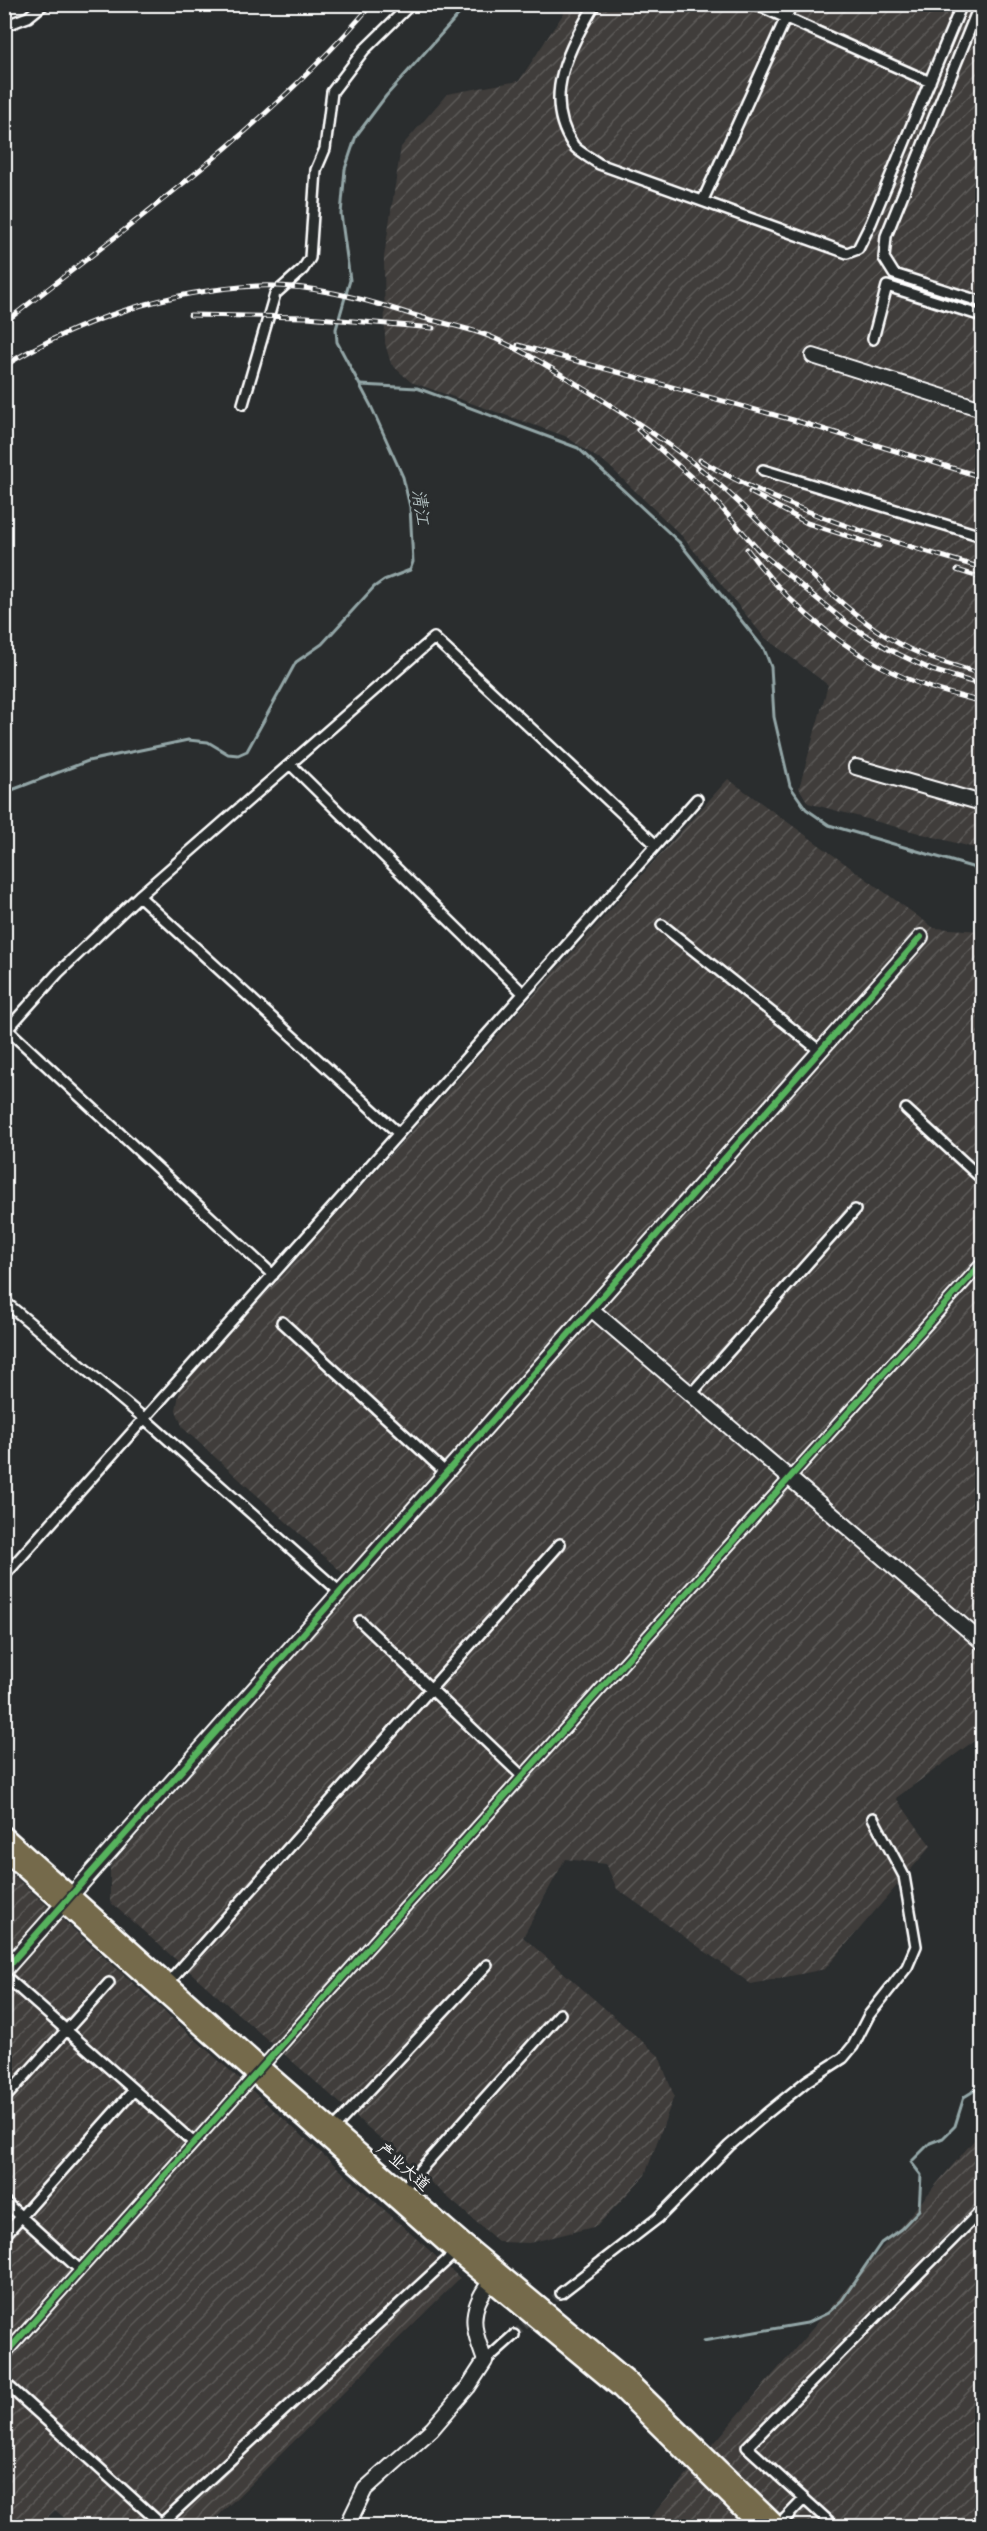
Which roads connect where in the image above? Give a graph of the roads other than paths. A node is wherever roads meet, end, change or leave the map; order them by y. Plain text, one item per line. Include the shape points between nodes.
1 (44, 4) edge
2 (411, 4) edge
3 (595, 4) edge
4 (755, 4) edge
5 (792, 4) edge
6 (962, 4) edge
7 (980, 4) edge
8 (786, 18) junction
9 (4, 26) edge
10 (930, 82) junction
11 (704, 200) junction
12 (982, 302) edge
13 (982, 316) edge
14 (873, 339) dead end
15 (813, 356) dead end
16 (243, 404) dead end
17 (982, 409) edge
18 (763, 470) dead end
19 (982, 536) edge
20 (290, 764) junction
21 (856, 767) dead end
22 (697, 799) dead end
23 (982, 804) edge
24 (656, 845) junction
25 (139, 896) junction
26 (662, 925) dead end
27 (921, 937) dead end
28 (523, 993) junction
29 (6, 1031) edge
30 (820, 1051) junction
31 (906, 1109) dead end
32 (398, 1133) junction
33 (982, 1179) edge
34 (855, 1210) dead end
35 (982, 1263) edge
36 (273, 1275) junction
37 (4, 1301) edge
38 (591, 1310) junction
39 (282, 1322) dead end
40 (691, 1394) junction
41 (146, 1420) junction
42 (446, 1473) junction
43 (789, 1478) junction
44 (560, 1544) dead end
45 (4, 1576) edge
46 (341, 1593) junction
47 (360, 1621) dead end
48 (982, 1642) edge
49 (430, 1689) junction
50 (522, 1776) junction
51 (873, 1818) dead end
52 (4, 1834) edge
53 (4, 1852) edge
54 (69, 1899) junction
55 (487, 1965) dead end
56 (4, 1973) edge
57 (169, 1982) junction
58 (109, 1983) dead end
59 (560, 2014) dead end
60 (66, 2030) junction
61 (258, 2071) junction
62 (134, 2090) junction
63 (4, 2099) edge
64 (333, 2129) junction
65 (194, 2143) junction
66 (403, 2189) junction
67 (4, 2201) edge
68 (982, 2210) edge
69 (22, 2217) junction
70 (4, 2236) edge
71 (460, 2248) junction
72 (80, 2270) junction
73 (490, 2282) junction
74 (561, 2293) tunnel mouth
75 (514, 2335) tunnel mouth
76 (4, 2355) edge
77 (485, 2361) junction
78 (4, 2382) edge
79 (804, 2499) junction
80 (982, 2517) edge
81 (347, 2526) edge
82 (758, 2526) edge
83 (778, 2526) edge
84 (834, 2526) edge
85 (976, 2526) edge

1 - 9 street via 28,17
2 - 16 street via 364,50 332,92 325,149 316,170 310,258 275,294
3 - 11 street via 561,72 558,93 562,122 573,146 599,164
4 - 8 street
5 - 8 street
6 - 10 street
7 - 12 street via 886,236 884,258 894,274
8 - 10 street
8 - 11 street
10 - 11 street via 858,249 848,253 831,249
13 - 14 street via 887,286
15 - 17 street
18 - 19 street
20 - 24 street via 434,638
20 - 25 street
20 - 28 street
21 - 23 street
22 - 24 street
24 - 28 street
25 - 29 street via 58,973
25 - 32 street
26 - 30 street
27 - 30 street
28 - 32 street
29 - 36 street
30 - 38 street
31 - 33 street
32 - 36 street
34 - 40 street
35 - 43 street
36 - 41 street
37 - 41 street
38 - 40 street
38 - 42 street
39 - 42 street
40 - 43 street
41 - 45 street
41 - 46 street
42 - 46 street
43 - 48 street
43 - 50 street
44 - 49 street
46 - 54 street
47 - 49 street
49 - 50 street
49 - 57 street
50 - 61 street
51 - 74 street via 904,1876 916,1946 907,1967 869,2015 843,2058 766,2114 658,2218
52 - 54 main road, 产业大道
53 - 54 main road, 产业大道
54 - 56 street
54 - 57 main road, 产业大道
54 - 61 main road, 产业大道
55 - 64 street
56 - 60 street
57 - 61 main road, 产业大道
58 - 60 street
59 - 66 street
60 - 62 street
60 - 63 street
61 - 64 main road, 产业大道
61 - 65 street
61 - 71 main road, 产业大道
62 - 65 street
62 - 69 street
64 - 66 main road, 产业大道
65 - 72 street
66 - 71 main road, 产业大道
67 - 69 street
68 - 79 street via 747,2447
69 - 70 street
69 - 72 street
71 - 73 main road, 产业大道
71 - 78 street via 161,2524
71 - 83 main road, 产业大道 via 627,2378
72 - 76 street
73 - 77 street via 477,2298 474,2312
73 - 82 main road, 产业大道 via 618,2388
75 - 77 street
77 - 81 street via 432,2429 364,2489
79 - 83 street
79 - 84 street
80 - 85 street

